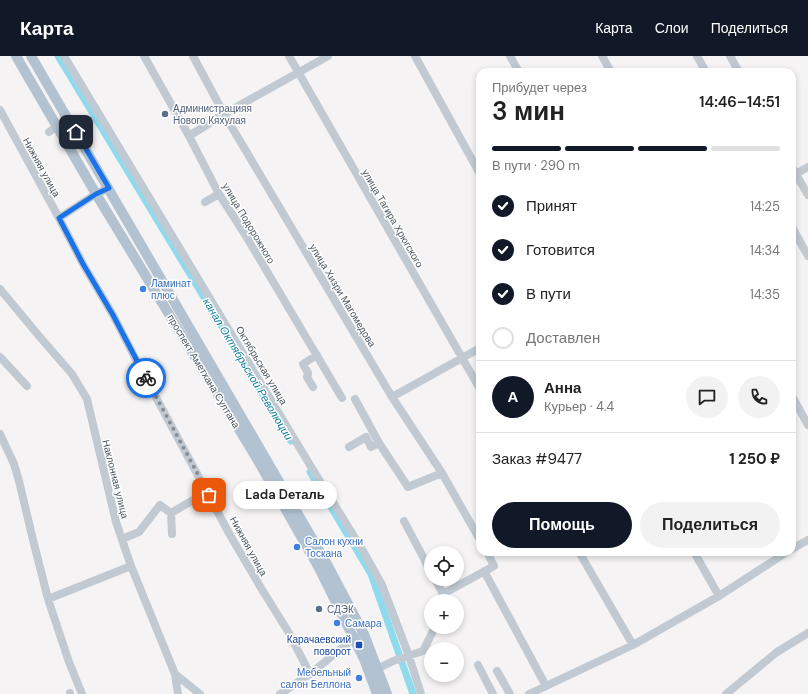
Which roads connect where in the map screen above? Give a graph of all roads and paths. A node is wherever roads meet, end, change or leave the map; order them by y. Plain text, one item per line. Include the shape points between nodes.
1 (16, 56) edge
2 (31, 56) edge
3 (64, 56) edge
4 (144, 56) edge
5 (193, 56) edge
6 (289, 56) edge
7 (328, 56) edge
8 (415, 56) edge
9 (510, 56) edge
10 (602, 56) edge
11 (697, 56) edge
12 (730, 56) edge
13 (517, 68) edge
14 (609, 68) edge
15 (704, 68) edge
16 (737, 68) edge
17 (299, 73) junction
18 (0, 110) edge
19 (224, 114) junction
20 (68, 119) junction
21 (53, 129) junction
22 (189, 136) junction
23 (476, 167) edge
24 (808, 168) edge
25 (796, 171) edge
26 (796, 177) edge
27 (109, 188) junction
28 (96, 194) junction
29 (219, 194) junction
30 (808, 195) edge
31 (205, 202) dead end
32 (59, 218) junction
33 (796, 234) edge
34 (808, 256) edge
35 (0, 289) edge
36 (476, 350) edge
37 (317, 355) junction
38 (0, 357) edge
39 (462, 358) junction
40 (476, 382) edge
41 (27, 386) dead end
42 (313, 388) dead end
43 (392, 397) junction
44 (342, 398) dead end
45 (355, 399) dead end
46 (796, 403) edge
47 (808, 425) edge
48 (0, 434) edge
49 (379, 442) junction
50 (349, 446) dead end
51 (442, 473) junction
52 (200, 496) dead end
53 (171, 513) junction
54 (404, 521) dead end
55 (476, 533) edge
56 (172, 534) dead end
57 (122, 539) junction
58 (808, 540) edge
59 (796, 547) edge
60 (489, 556) edge
61 (581, 556) edge
62 (696, 556) edge
63 (781, 556) edge
64 (424, 559) edge
65 (131, 566) junction
66 (484, 571) junction
67 (447, 594) edge
68 (719, 596) junction
69 (48, 599) junction
70 (808, 633) edge
71 (364, 634) junction
72 (433, 634) edge
73 (354, 638) junction
74 (633, 646) junction
75 (409, 656) junction
76 (478, 666) dead end
77 (373, 671) junction
78 (497, 671) dead end
79 (175, 674) junction
80 (310, 674) junction
81 (546, 686) junction
82 (82, 694) edge
83 (178, 694) edge
84 (200, 694) edge
85 (280, 694) edge
86 (377, 694) edge
87 (387, 694) edge
88 (421, 694) edge
89 (493, 694) edge
90 (510, 694) edge
91 (529, 694) edge
92 (726, 694) edge

1 - 21 main road, проспект Аметхана Султана
2 - 20 main road
3 - 75 street, Октябрьская улица via 363,551 382,586
4 - 22 street, улица Подорожного
5 - 19 street, улица Хизри Магомедова
6 - 17 street, улица Тагира Хрюгского
7 - 17 street
8 - 23 street
9 - 13 street
10 - 14 street
11 - 15 street
12 - 16 street
17 - 19 street
17 - 39 street, улица Тагира Хрюгского
18 - 32 street, Нижняя улица
19 - 22 street
19 - 43 street, улица Хизри Магомедова
20 - 21 street
20 - 27 main road
21 - 28 main road, проспект Аметхана Султана
22 - 29 street, улица Подорожного
24 - 25 street
26 - 30 street
27 - 28 street
27 - 71 main road via 327,564
28 - 32 street
28 - 73 main road, проспект Аметхана Султана via 257,459 319,568
29 - 31 street
29 - 37 street, улица Подорожного
32 - 80 street, Нижняя улица via 230,535 289,633
33 - 34 street
35 - 57 street, Наклонная улица via 72,374 87,399
36 - 39 street
37 - 42 street via 303,364
37 - 44 street, улица Подорожного
38 - 41 street
39 - 40 street, улица Тагира Хрюгского
39 - 43 street
43 - 51 street, улица Хизри Магомедова
45 - 49 street
46 - 47 street
48 - 69 street via 19,481
49 - 50 street via 371,447 366,437
49 - 51 street via 408,487
51 - 55 street, улица Хизри Магомедова
52 - 53 street
53 - 56 street
53 - 57 street via 160,505 139,532
54 - 64 street
57 - 65 street, Наклонная улица
58 - 59 street
60 - 66 street via 494,566
61 - 74 street
62 - 68 street
63 - 68 street
65 - 69 street
65 - 79 street, Наклонная улица
66 - 67 street
66 - 81 street
68 - 74 street
69 - 82 street
70 - 92 street via 777,652
71 - 73 street
71 - 77 main road
72 - 75 street via 423,651
73 - 77 main road, проспект Аметхана Султана
73 - 80 street
74 - 81 street
75 - 77 street
75 - 88 street, Октябрьская улица
76 - 89 street
77 - 86 main road, проспект Аметхана Султана
77 - 87 main road
78 - 90 street
79 - 83 street, Наклонная улица
79 - 84 street
80 - 85 street
81 - 91 street

